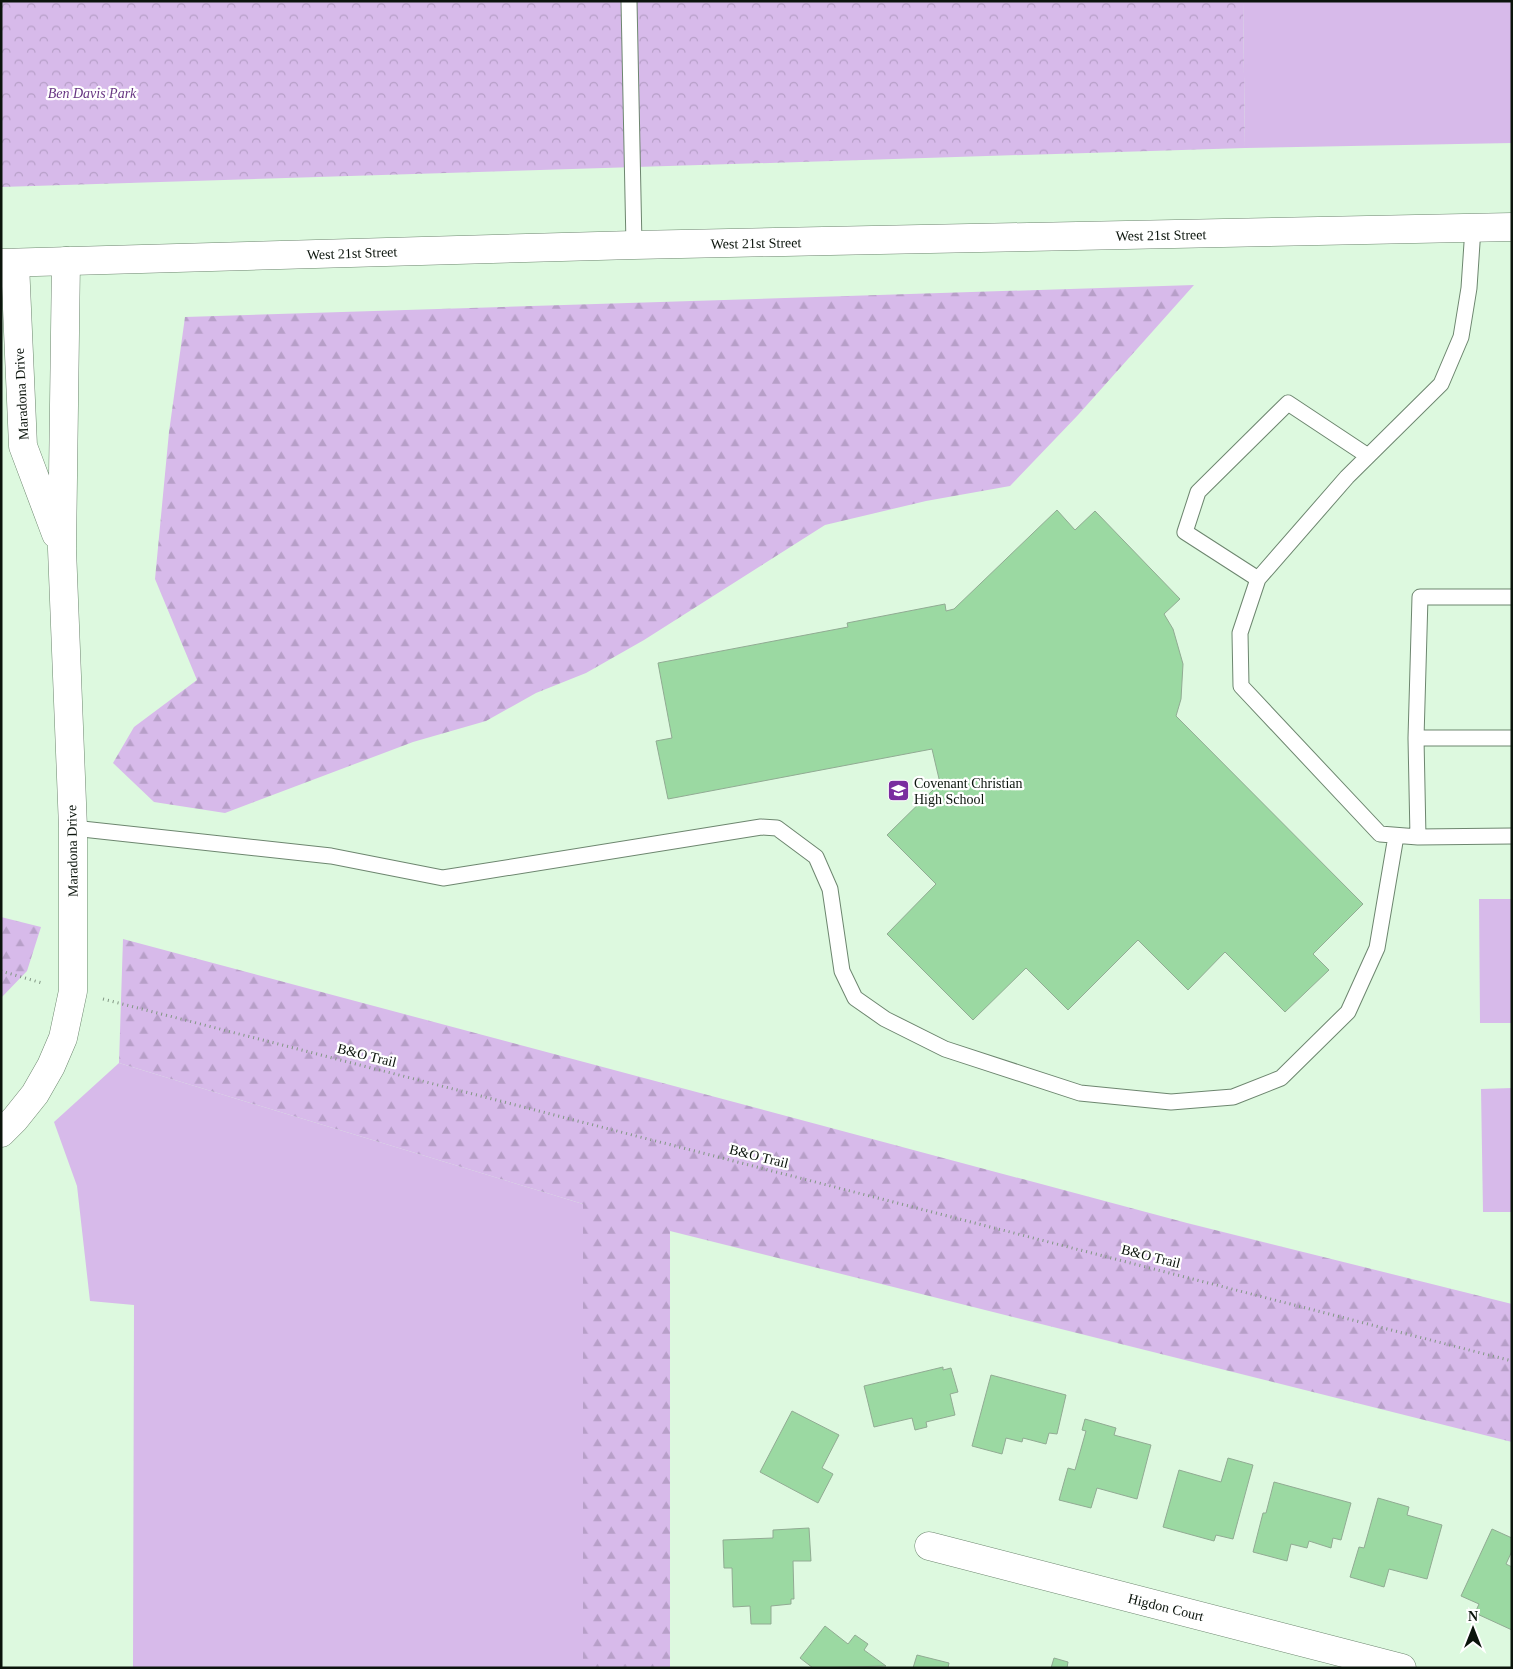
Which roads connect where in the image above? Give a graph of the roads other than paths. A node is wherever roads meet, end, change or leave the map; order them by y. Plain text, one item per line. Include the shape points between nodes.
1 (629, 1) edge
2 (1512, 227) edge
3 (1472, 228) junction
4 (634, 245) junction
5 (66, 261) junction
6 (8, 263) edge
7 (1368, 456) junction
8 (62, 549) junction
9 (1258, 579) junction
10 (1512, 597) edge
11 (1416, 738) junction
12 (1512, 738) edge
13 (73, 828) junction
14 (1396, 836) junction
15 (1512, 836) edge
16 (1418, 837) junction
17 (1, 1133) edge
18 (929, 1546) dead end
19 (1402, 1668) edge

1 - 4 lane
2 - 3 street, West 21st Street
3 - 4 street, West 21st Street
3 - 7 lane via 1470,288 1461,337 1441,384
4 - 5 street, West 21st Street
5 - 6 street, West 21st Street
5 - 8 street, Maradona Drive
6 - 8 street, Maradona Drive via 23,446
7 - 9 lane
7 - 9 lane via 1288,403 1198,492 1186,532
8 - 13 street, Maradona Drive
9 - 14 lane via 1240,633 1241,686 1380,834
10 - 11 lane via 1420,597
11 - 12 lane
11 - 16 lane
13 - 14 lane via 331,856 443,878 761,827 777,828 816,857 830,889 842,971 855,998 885,1019 945,1048 1080,1093 1171,1102 1233,1097 1281,1078 1348,1012 1377,948
13 - 17 street, Maradona Drive via 73,991 62,1038 35,1094
14 - 16 lane
15 - 16 lane
18 - 19 street, Higdon Court

